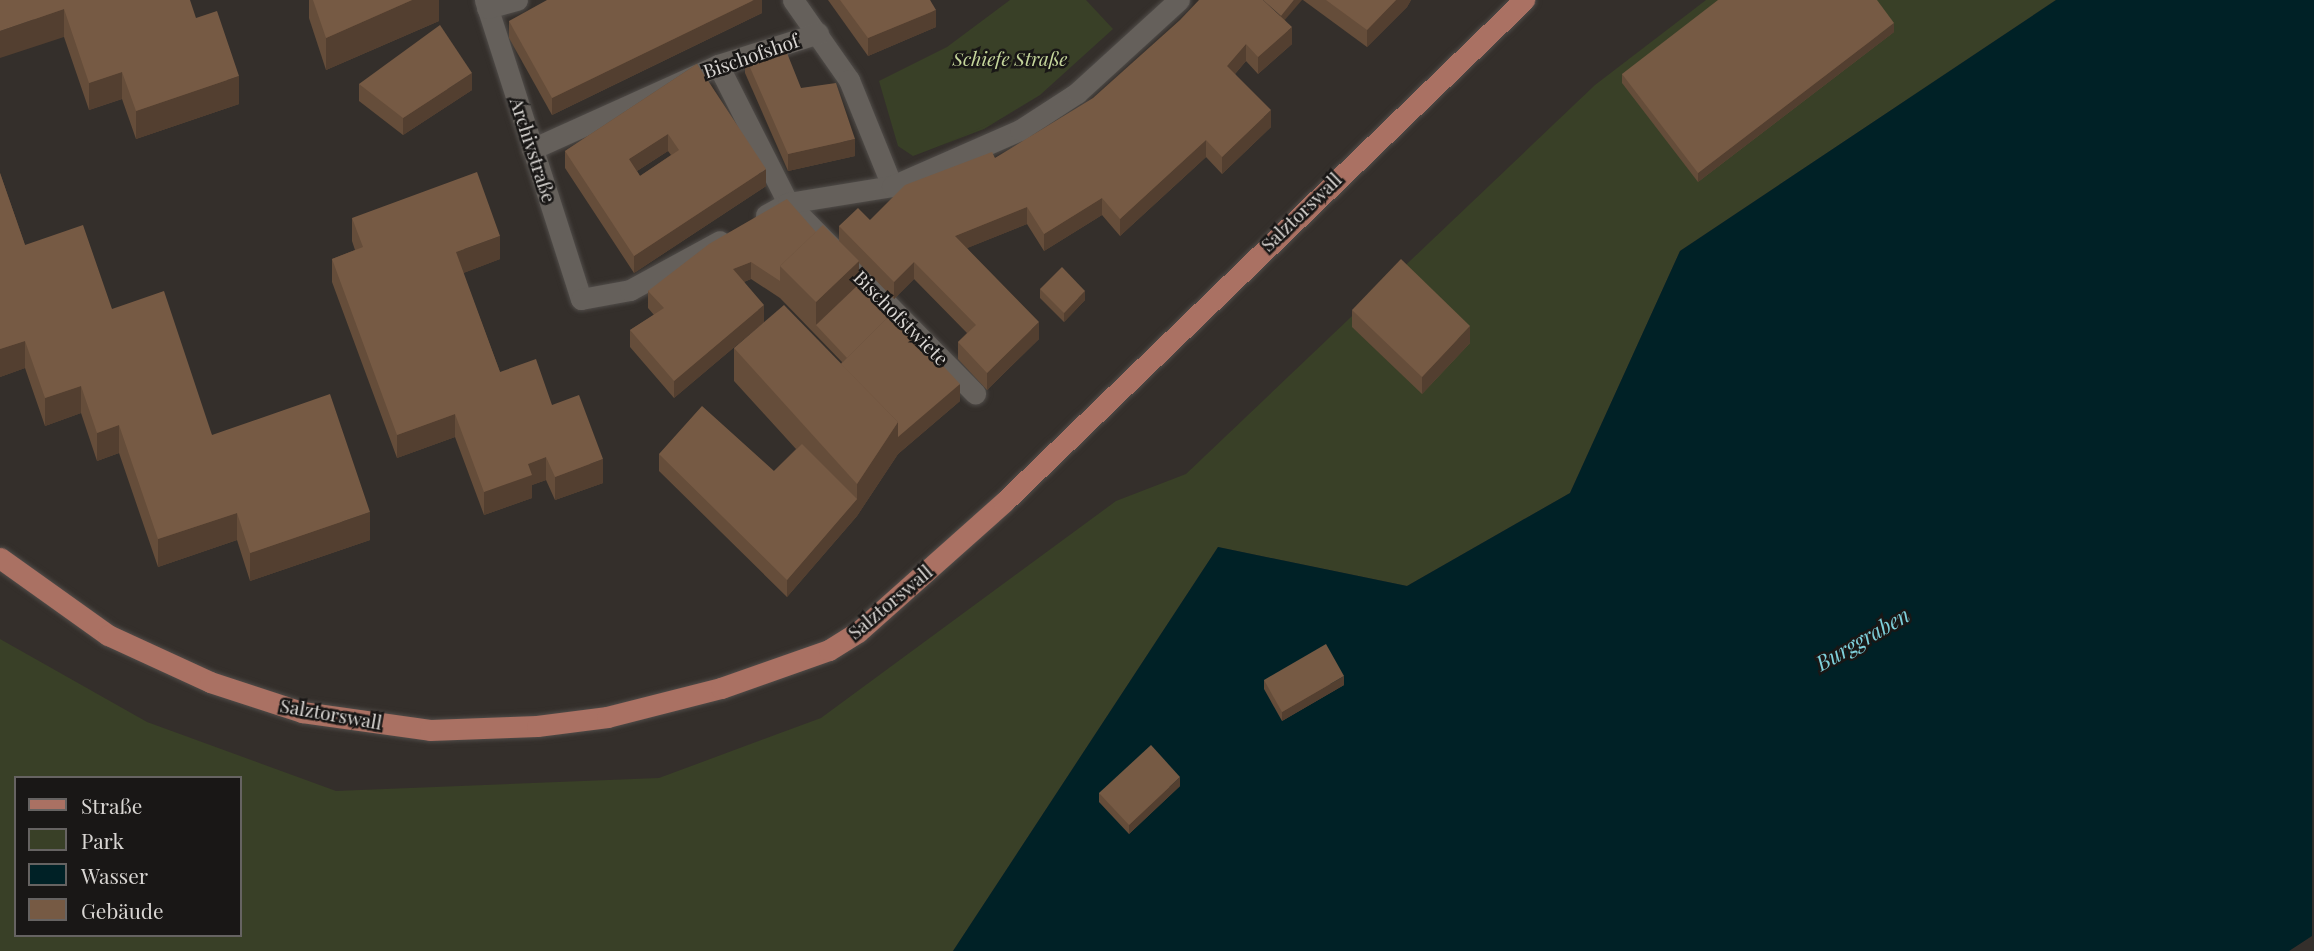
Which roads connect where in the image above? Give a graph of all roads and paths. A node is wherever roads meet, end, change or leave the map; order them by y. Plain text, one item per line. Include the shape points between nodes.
1 (517, 0) edge
2 (793, 0) edge
3 (1179, 0) edge
4 (1524, 0) edge
5 (486, 4) edge
6 (818, 33) junction
7 (718, 65) junction
8 (532, 149) junction
9 (892, 186) junction
10 (788, 203) junction
11 (975, 393) dead end
12 (0, 558) edge

1 - 5 street
2 - 6 street, Bischofshof
3 - 9 street via 1115,62 1031,122 971,155
4 - 12 main road, Salztorswall via 1494,24 1004,502 858,632 829,650 721,688 607,717 537,726 430,730 302,712 221,687 108,635
5 - 8 street, Archivstraße
6 - 7 street, Bischofshof
6 - 9 street, Bischofshof via 849,80
7 - 8 street, Bischofshof
7 - 10 street, Bischofstwiete
8 - 10 street, Archivstraße via 581,299 630,290
9 - 10 street
10 - 11 street, Bischofstwiete

